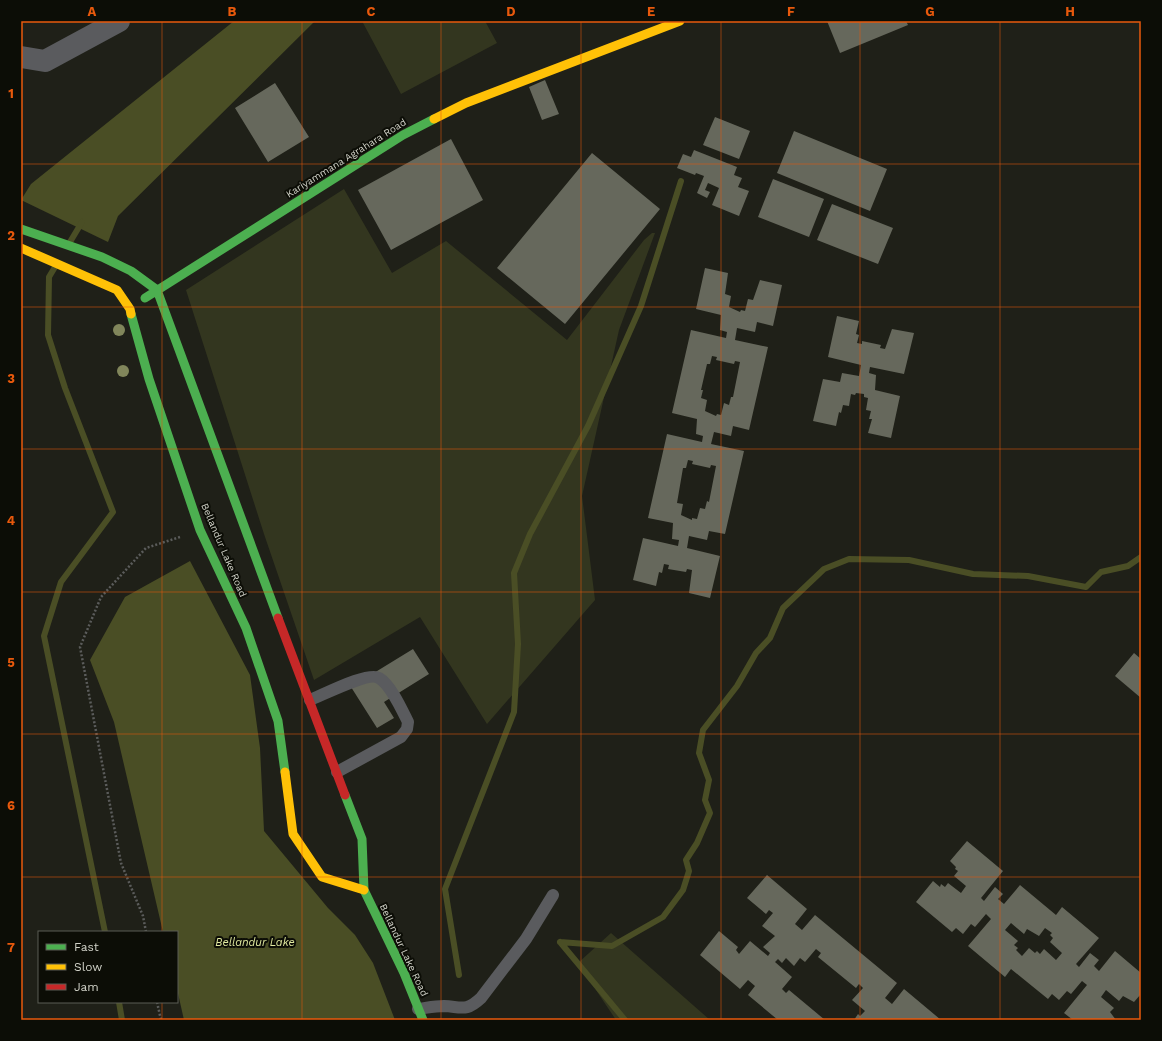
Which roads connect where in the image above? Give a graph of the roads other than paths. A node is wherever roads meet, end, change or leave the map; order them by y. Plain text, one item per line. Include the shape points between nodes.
1 (119, 21) edge
2 (680, 21) edge
3 (21, 57) edge
4 (21, 229) edge
5 (21, 248) edge
6 (157, 290) junction
7 (130, 309) junction
8 (310, 700) junction
9 (337, 772) junction
10 (364, 890) junction
11 (553, 895) dead end
12 (420, 1014) edge

1 - 3 street via 45,61
2 - 6 street, Kariyammana Agrahara Road via 466,103 403,134
4 - 6 street via 102,257 131,271
5 - 7 street, Bellandur Lake Road via 117,290
6 - 7 street, Kariyammana Agrahara Road
6 - 8 street, Bellandur Lake Road
7 - 10 street, Bellandur Lake Road via 149,379 200,530 246,628 278,721 292,834 322,877
8 - 9 street, Bellandur Lake Road
8 - 9 lane via 364,678 378,677 386,684 408,722 407,729 401,737
9 - 10 street, Bellandur Lake Road via 362,839
10 - 12 street, Bellandur Lake Road via 404,973
11 - 12 lane via 526,939 473,1006 463,1009 442,1006

